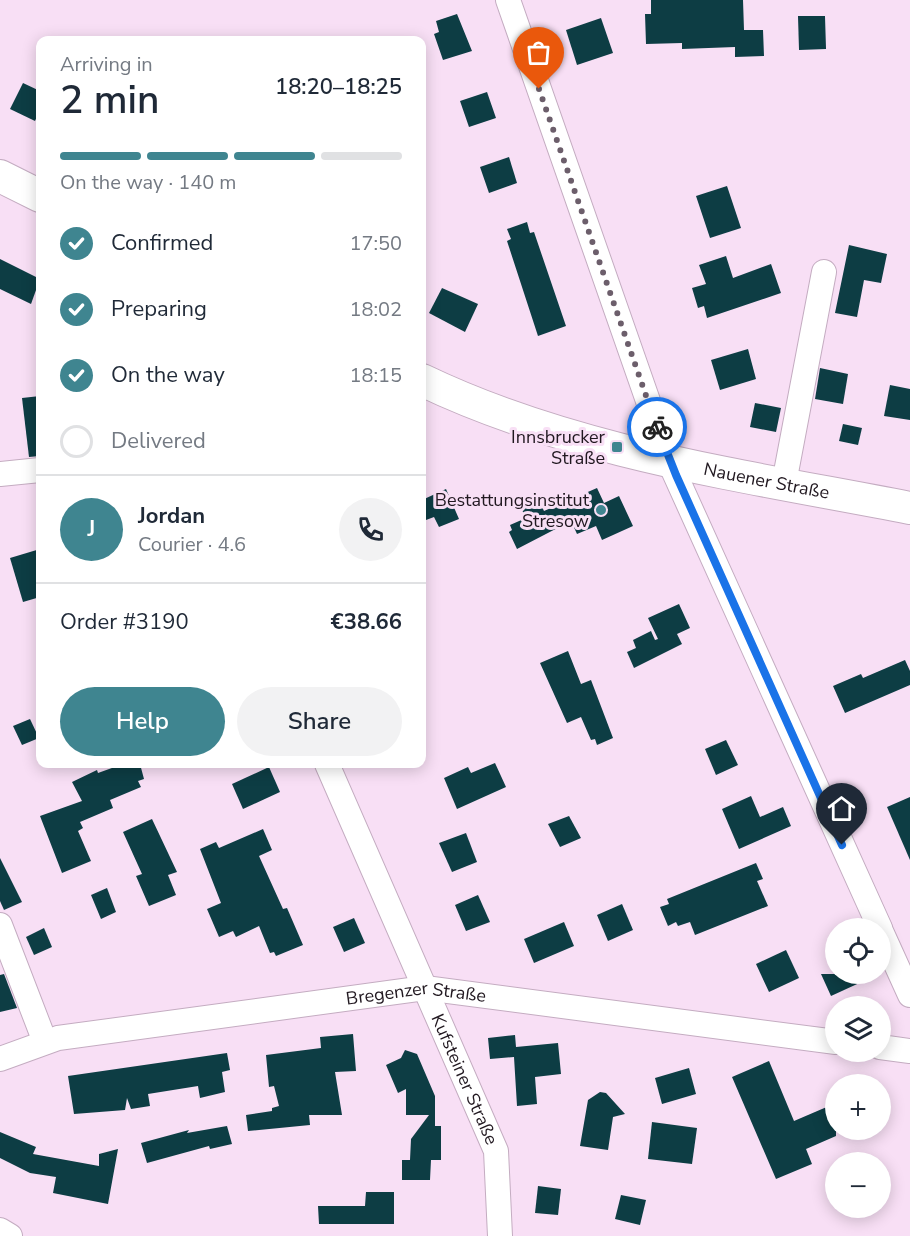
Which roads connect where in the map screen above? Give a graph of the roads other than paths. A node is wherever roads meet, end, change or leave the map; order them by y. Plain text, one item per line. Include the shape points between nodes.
1 (508, 0) edge
2 (0, 176) edge
3 (36, 194) edge
4 (824, 272) dead end
5 (426, 382) edge
6 (669, 460) junction
7 (36, 470) edge
8 (0, 474) edge
9 (784, 483) junction
10 (910, 508) edge
11 (329, 768) edge
12 (875, 918) edge
13 (0, 925) edge
14 (891, 953) edge
15 (425, 988) junction
16 (910, 995) edge
17 (825, 1040) edge
18 (45, 1042) junction
19 (891, 1048) edge
20 (910, 1051) edge
21 (0, 1059) edge
22 (0, 1230) edge
23 (10, 1236) edge
24 (500, 1236) edge

1 - 6 street
2 - 3 main road
4 - 9 street
5 - 6 main road, Nauener Straße via 472,405 525,424
6 - 9 main road, Nauener Straße
6 - 12 street
7 - 8 street
9 - 10 main road, Nauener Straße
11 - 15 street, Kufsteiner Straße
13 - 18 street
14 - 16 street
15 - 17 street, Bregenzer Straße
15 - 18 street, Bregenzer Straße
15 - 24 street, Kufsteiner Straße via 496,1150
18 - 21 street, Bregenzer Straße
19 - 20 street
22 - 23 street

